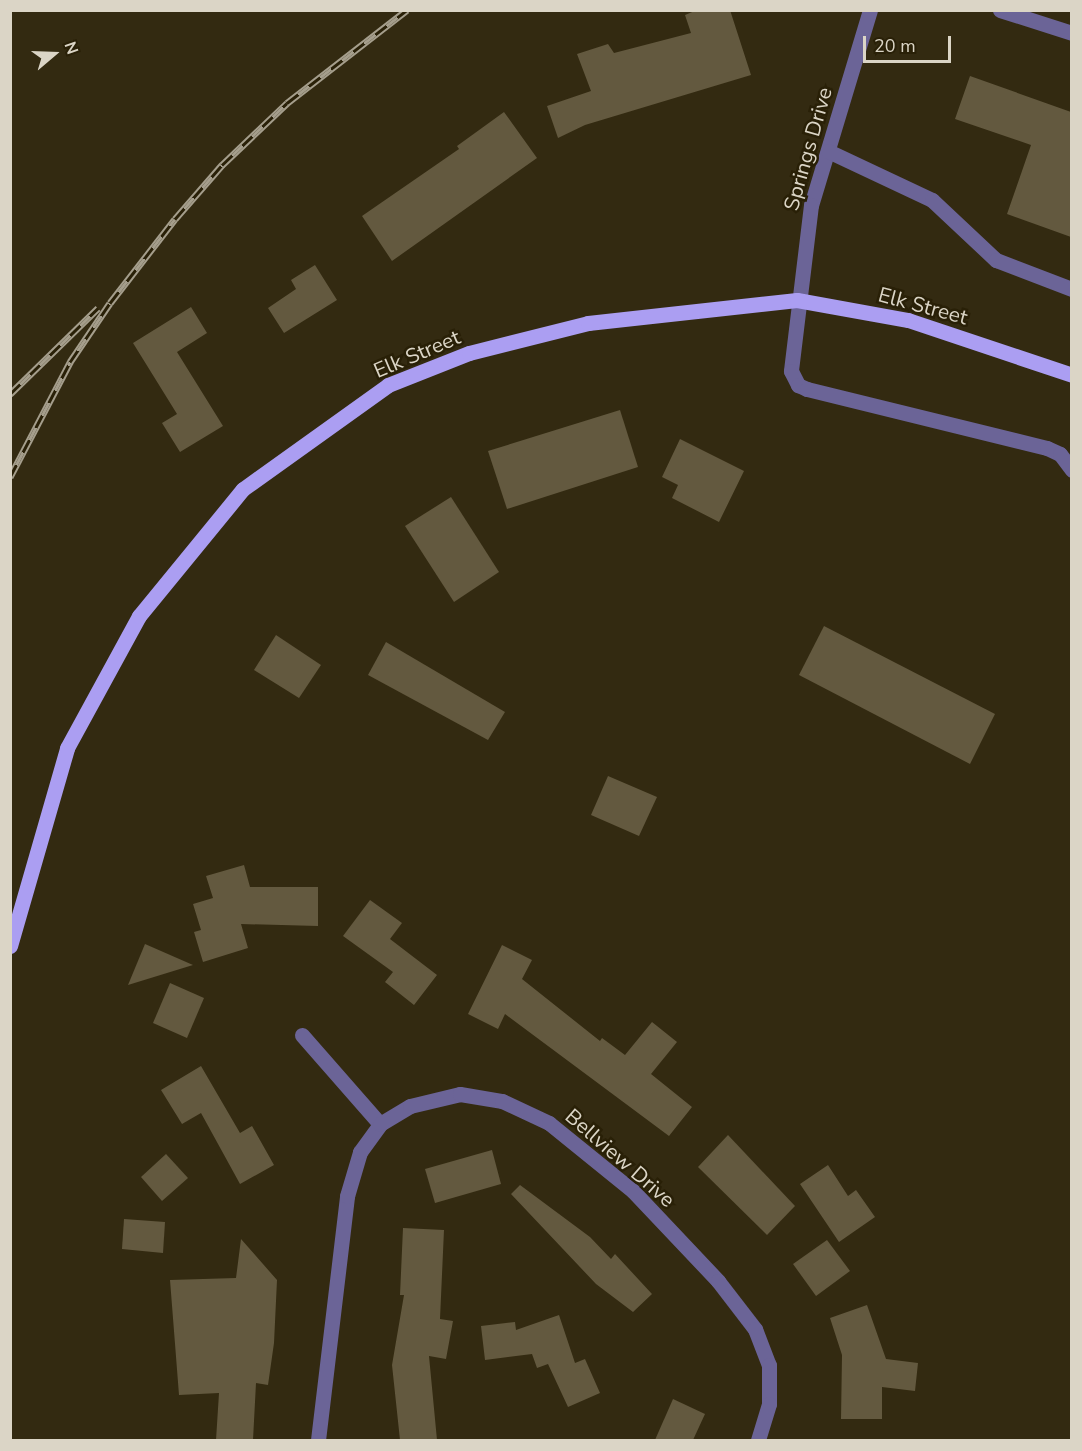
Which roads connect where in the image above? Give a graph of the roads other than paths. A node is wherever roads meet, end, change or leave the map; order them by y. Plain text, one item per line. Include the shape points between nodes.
1 (870, 10) edge
2 (1000, 10) edge
3 (1071, 33) edge
4 (828, 151) junction
5 (1071, 289) edge
6 (797, 300) junction
7 (1071, 375) edge
8 (1071, 470) edge
9 (10, 946) edge
10 (302, 1035) dead end
11 (380, 1124) junction
12 (318, 1440) edge
13 (758, 1440) edge

1 - 4 street, Springs Drive
2 - 3 street
4 - 5 street via 932,200 996,260
4 - 6 street, Springs Drive via 811,205
6 - 7 main road, Elk Street via 908,320
6 - 8 street, Springs Drive via 791,371 798,385 1047,448 1060,454
6 - 9 main road, Elk Street via 588,323 469,353 388,385 243,489 139,616 67,748
10 - 11 street
11 - 12 street, Bellview Drive via 360,1152 347,1196
11 - 13 street, Bellview Drive via 410,1106 460,1094 501,1101 549,1123 633,1191 718,1281 755,1329 769,1365 769,1404

